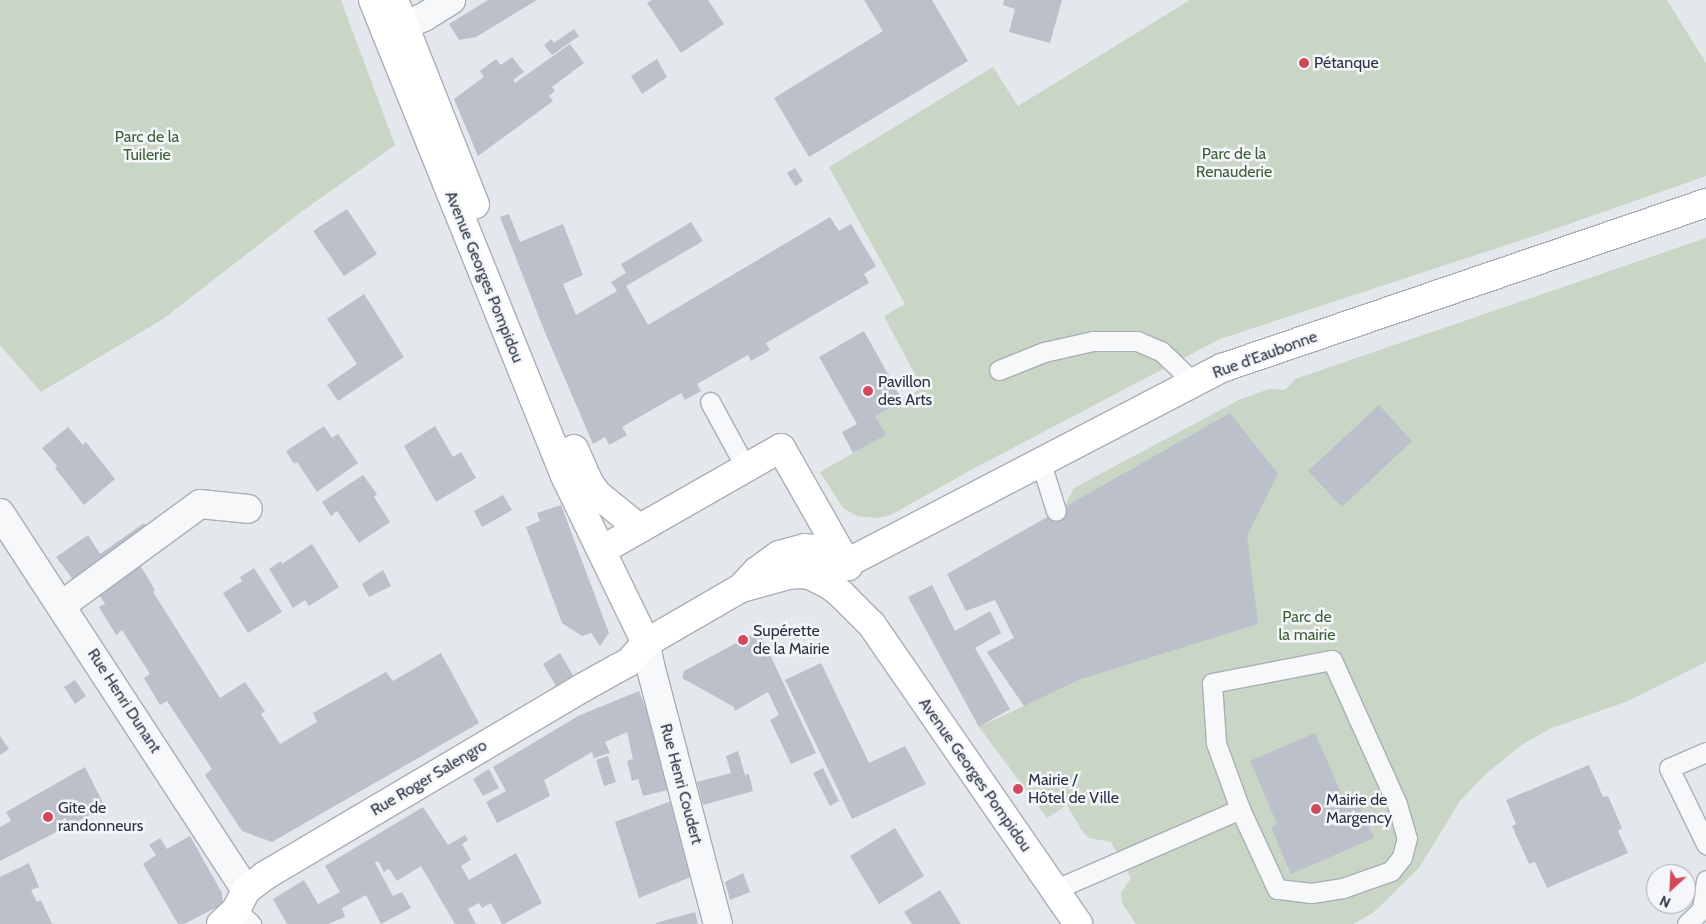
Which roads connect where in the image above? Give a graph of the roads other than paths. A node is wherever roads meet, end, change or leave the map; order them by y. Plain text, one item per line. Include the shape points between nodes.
1 (373, 0) edge
2 (394, 0) edge
3 (451, 0) edge
4 (395, 30) junction
5 (1706, 203) edge
6 (999, 370) dead end
7 (1194, 383) junction
8 (710, 402) dead end
9 (1041, 463) junction
10 (746, 468) junction
11 (248, 509) dead end
12 (1056, 511) dead end
13 (0, 513) edge
14 (640, 529) junction
15 (602, 550) junction
16 (847, 563) junction
17 (741, 588) junction
18 (62, 605) junction
19 (872, 625) junction
20 (646, 643) junction
21 (1706, 752) edge
22 (1240, 809) junction
23 (1704, 835) edge
24 (1706, 880) edge
25 (1054, 890) junction
26 (239, 912) edge
27 (718, 924) edge
28 (1078, 924) edge
29 (1687, 924) edge

1 - 4 main road, Avenue Georges Pompidou
2 - 4 main road, Avenue Georges Pompidou
3 - 4 street
4 - 14 main road, Avenue Georges Pompidou via 582,468 597,494
4 - 15 main road, Avenue Georges Pompidou via 564,476
5 - 7 main road, Rue d'Eaubonne via 1222,368
6 - 7 lane via 1044,352 1083,343 1137,341 1161,351
7 - 9 main road, Rue d'Eaubonne
8 - 10 lane
9 - 12 lane
9 - 16 main road, Rue d'Eaubonne
10 - 14 main road, Avenue Georges Pompidou
10 - 16 main road, Avenue Georges Pompidou via 781,448
11 - 18 street via 200,504
13 - 18 street, Rue Henri Dunant
14 - 15 main road, Avenue Georges Pompidou
15 - 20 main road, Avenue Georges Pompidou
16 - 17 main road, Avenue Georges Pompidou via 821,550 805,548 791,551 768,562
16 - 19 main road, Avenue Georges Pompidou
17 - 19 main road, Avenue Georges Pompidou via 788,576 810,575 830,585
17 - 20 main road, Avenue Georges Pompidou
18 - 26 street, Rue Henri Dunant
19 - 25 main road, Avenue Georges Pompidou
20 - 26 main road, Rue Roger Salengro via 628,662 283,865
20 - 27 street, Rue Henri Coudert
21 - 23 lane via 1669,768
22 - 22 lane via 1216,743 1212,683 1332,660 1397,804 1407,838 1402,857 1391,871 1343,888 1311,893 1277,889
22 - 25 lane
24 - 29 lane via 1702,909
25 - 28 main road, Avenue Georges Pompidou

